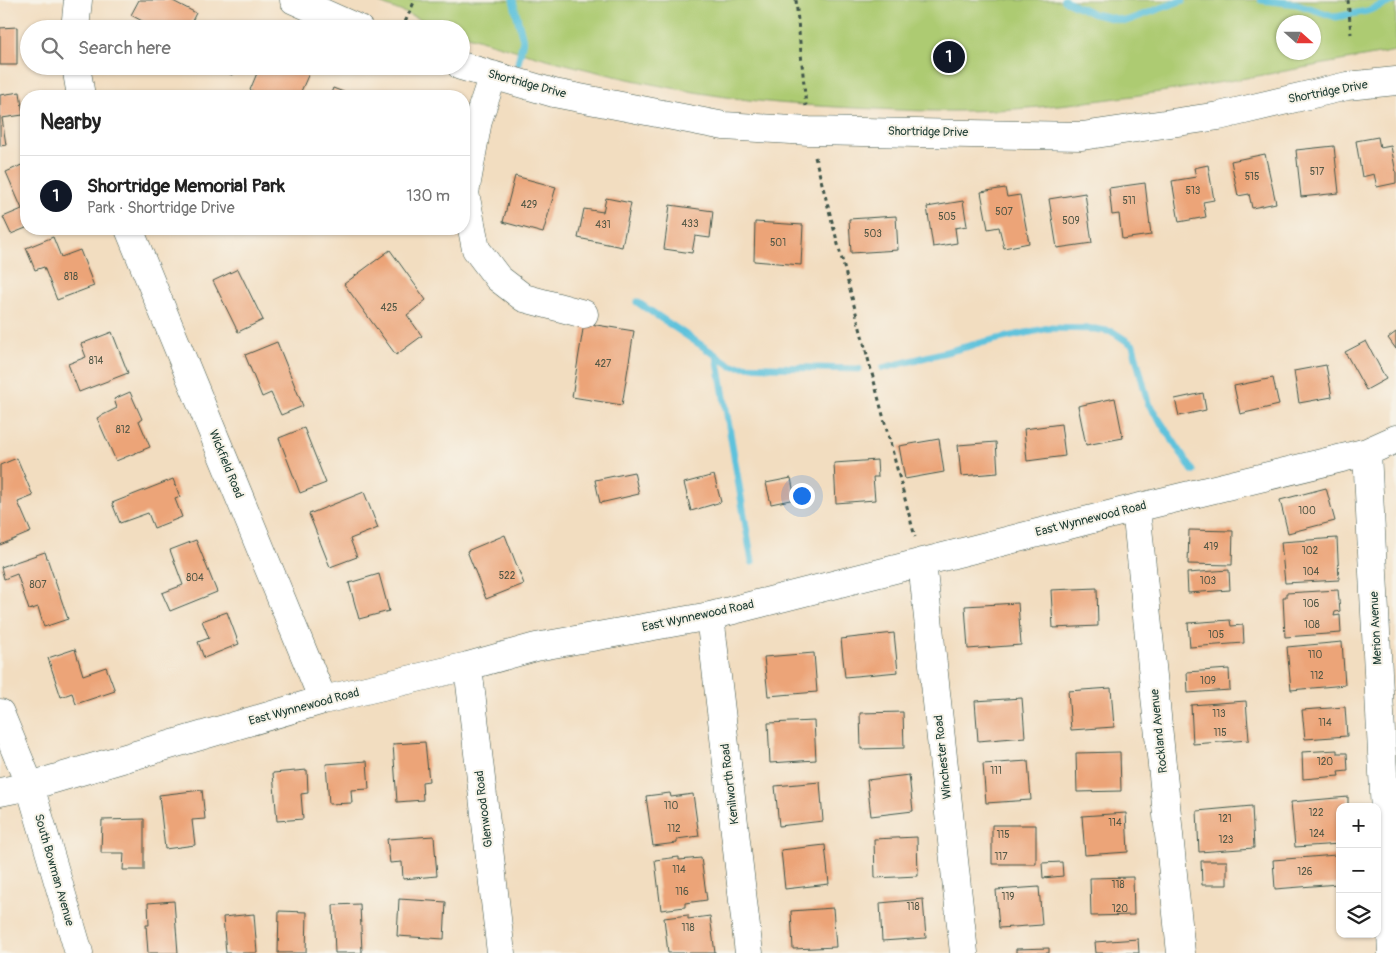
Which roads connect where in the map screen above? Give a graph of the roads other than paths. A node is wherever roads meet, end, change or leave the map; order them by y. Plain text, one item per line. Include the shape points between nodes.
1 (78, 0) edge
2 (294, 0) edge
3 (76, 20) edge
4 (339, 20) edge
5 (470, 69) edge
6 (78, 75) edge
7 (493, 75) junction
8 (1396, 81) edge
9 (80, 90) edge
10 (470, 165) edge
11 (470, 218) edge
12 (131, 235) edge
13 (584, 314) dead end
14 (1396, 439) edge
15 (1367, 452) junction
16 (1136, 508) junction
17 (922, 562) junction
18 (710, 616) junction
19 (468, 666) junction
20 (323, 700) junction
21 (0, 713) edge
22 (30, 786) junction
23 (0, 792) edge
24 (79, 953) edge
25 (501, 953) edge
26 (749, 953) edge
27 (964, 953) edge
28 (1181, 953) edge
29 (1392, 953) edge

1 - 3 street
2 - 4 street
5 - 7 street, Shortridge Drive
6 - 9 street
7 - 8 street, Shortridge Drive via 554,93 724,126 808,131 1082,136 1219,116 1346,86
7 - 10 street via 478,120
11 - 13 street via 476,249 498,278 524,298
12 - 20 street, Wickfield Road
14 - 15 street, East Wynnewood Road
15 - 16 street, East Wynnewood Road
15 - 29 street, Merion Avenue
16 - 17 street, East Wynnewood Road
16 - 28 street, Rockland Avenue
17 - 18 street, East Wynnewood Road
17 - 27 street, Winchester Road
18 - 19 street, East Wynnewood Road via 536,647
18 - 26 street, Kenilworth Road
19 - 20 street, East Wynnewood Road
19 - 25 street, Glenwood Road
20 - 22 street, East Wynnewood Road
21 - 22 street, South Bowman Avenue
22 - 23 street, East Wynnewood Road
22 - 24 street, South Bowman Avenue

